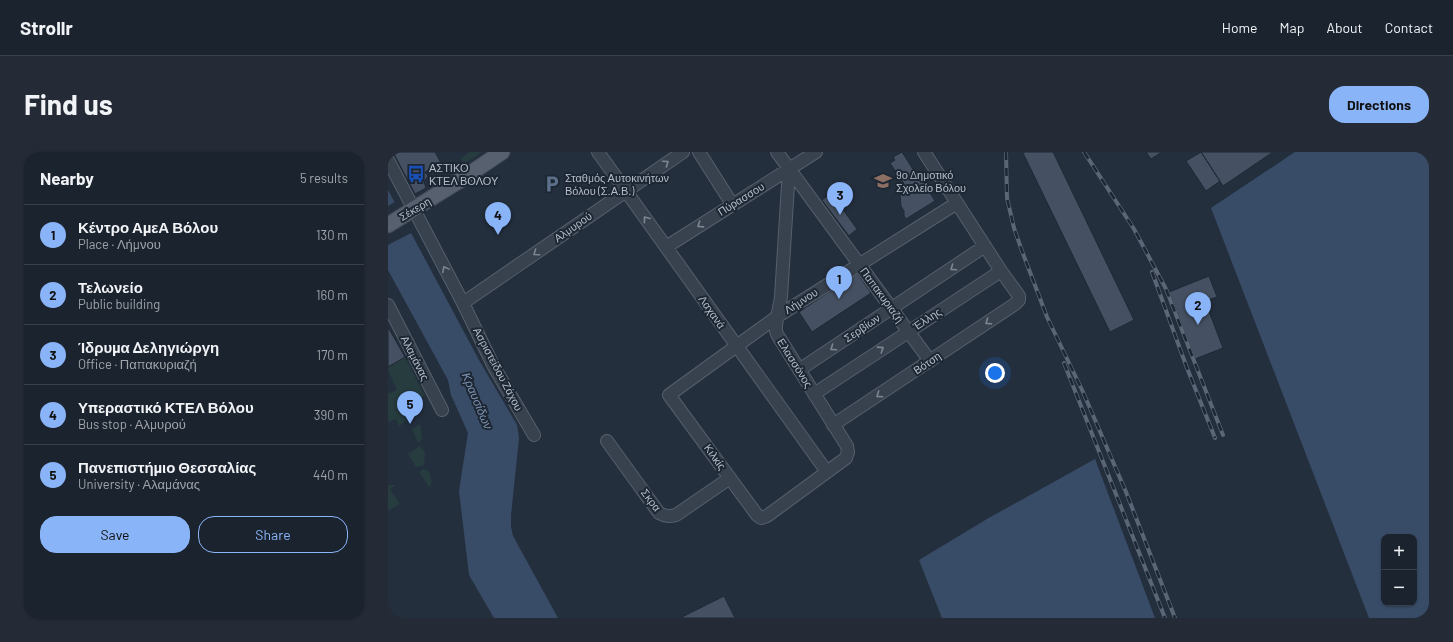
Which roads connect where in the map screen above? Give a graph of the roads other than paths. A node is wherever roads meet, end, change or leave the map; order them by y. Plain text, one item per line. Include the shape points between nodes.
1 (502, 152) edge
2 (598, 152) edge
3 (683, 152) edge
4 (698, 152) edge
5 (777, 152) edge
6 (816, 152) edge
7 (924, 152) edge
8 (388, 160) edge
9 (789, 169) junction
10 (626, 190) junction
11 (957, 203) junction
12 (732, 204) junction
13 (411, 211) junction
14 (388, 225) edge
15 (985, 246) junction
16 (666, 247) junction
17 (859, 264) junction
18 (1001, 271) junction
19 (463, 303) junction
20 (388, 305) edge
21 (891, 309) junction
22 (778, 316) junction
23 (908, 332) junction
24 (736, 346) junction
25 (930, 361) junction
26 (799, 370) junction
27 (669, 394) joint
28 (814, 394) junction
29 (442, 410) dead end
30 (833, 425) junction
31 (534, 435) dead end
32 (607, 441) dead end
33 (827, 472) junction
34 (730, 478) junction

1 - 13 main road, Σέκερη
2 - 10 street, Λαχανά
10 -> 3 street, Αλμυρού
4 - 12 street
5 - 9 street, Παπακυριαζή
6 - 9 street, Πύρασσου
7 - 11 street
8 - 13 street, Ασριστείδου Ζάχου
9 - 12 street, Πύρασσου
9 - 17 street, Παπακυριαζή
9 - 22 street, Ελασσόνος
16 -> 10 street, Λαχανά
10 -> 19 street, Αλμυρού
11 - 15 street
11 - 17 street, Λήμνου
12 -> 16 street, Πύρασσου
13 - 14 main road, Σέκερη
19 -> 13 street, Ασριστείδου Ζάχου
15 - 18 street
15 -> 21 street, Σερβίων
16 - 24 street, Λαχανά
17 - 21 street, Παπακυριαζή
17 - 22 street, Λήμνου
18 - 23 street, Έλλης
18 -> 25 street, Βότση via 1019,296 1019,300
19 - 31 street, Ασριστείδου Ζάχου via 494,367
20 - 29 street, Αλαμάνας
21 - 23 street, Παπακυριαζή
21 -> 26 street, Σερβίων
22 - 24 street, Λήμνου
22 - 26 street, Ελασσόνος via 776,332
23 - 25 street, Παπακυριαζή
28 -> 23 street, Έλλης
24 - 27 street, Λήμνου
24 - 33 street, Λαχανά
25 -> 30 street, Βότση
26 - 28 street, Ελασσόνος
27 - 34 street, Κιλκίς
28 - 30 street, Ελασσόνος
30 - 33 street, Ελασσόνος via 847,446 848,452 846,458
32 - 34 street, Σκρα via 664,516 676,515
33 - 34 street, Κιλκίς via 761,518

